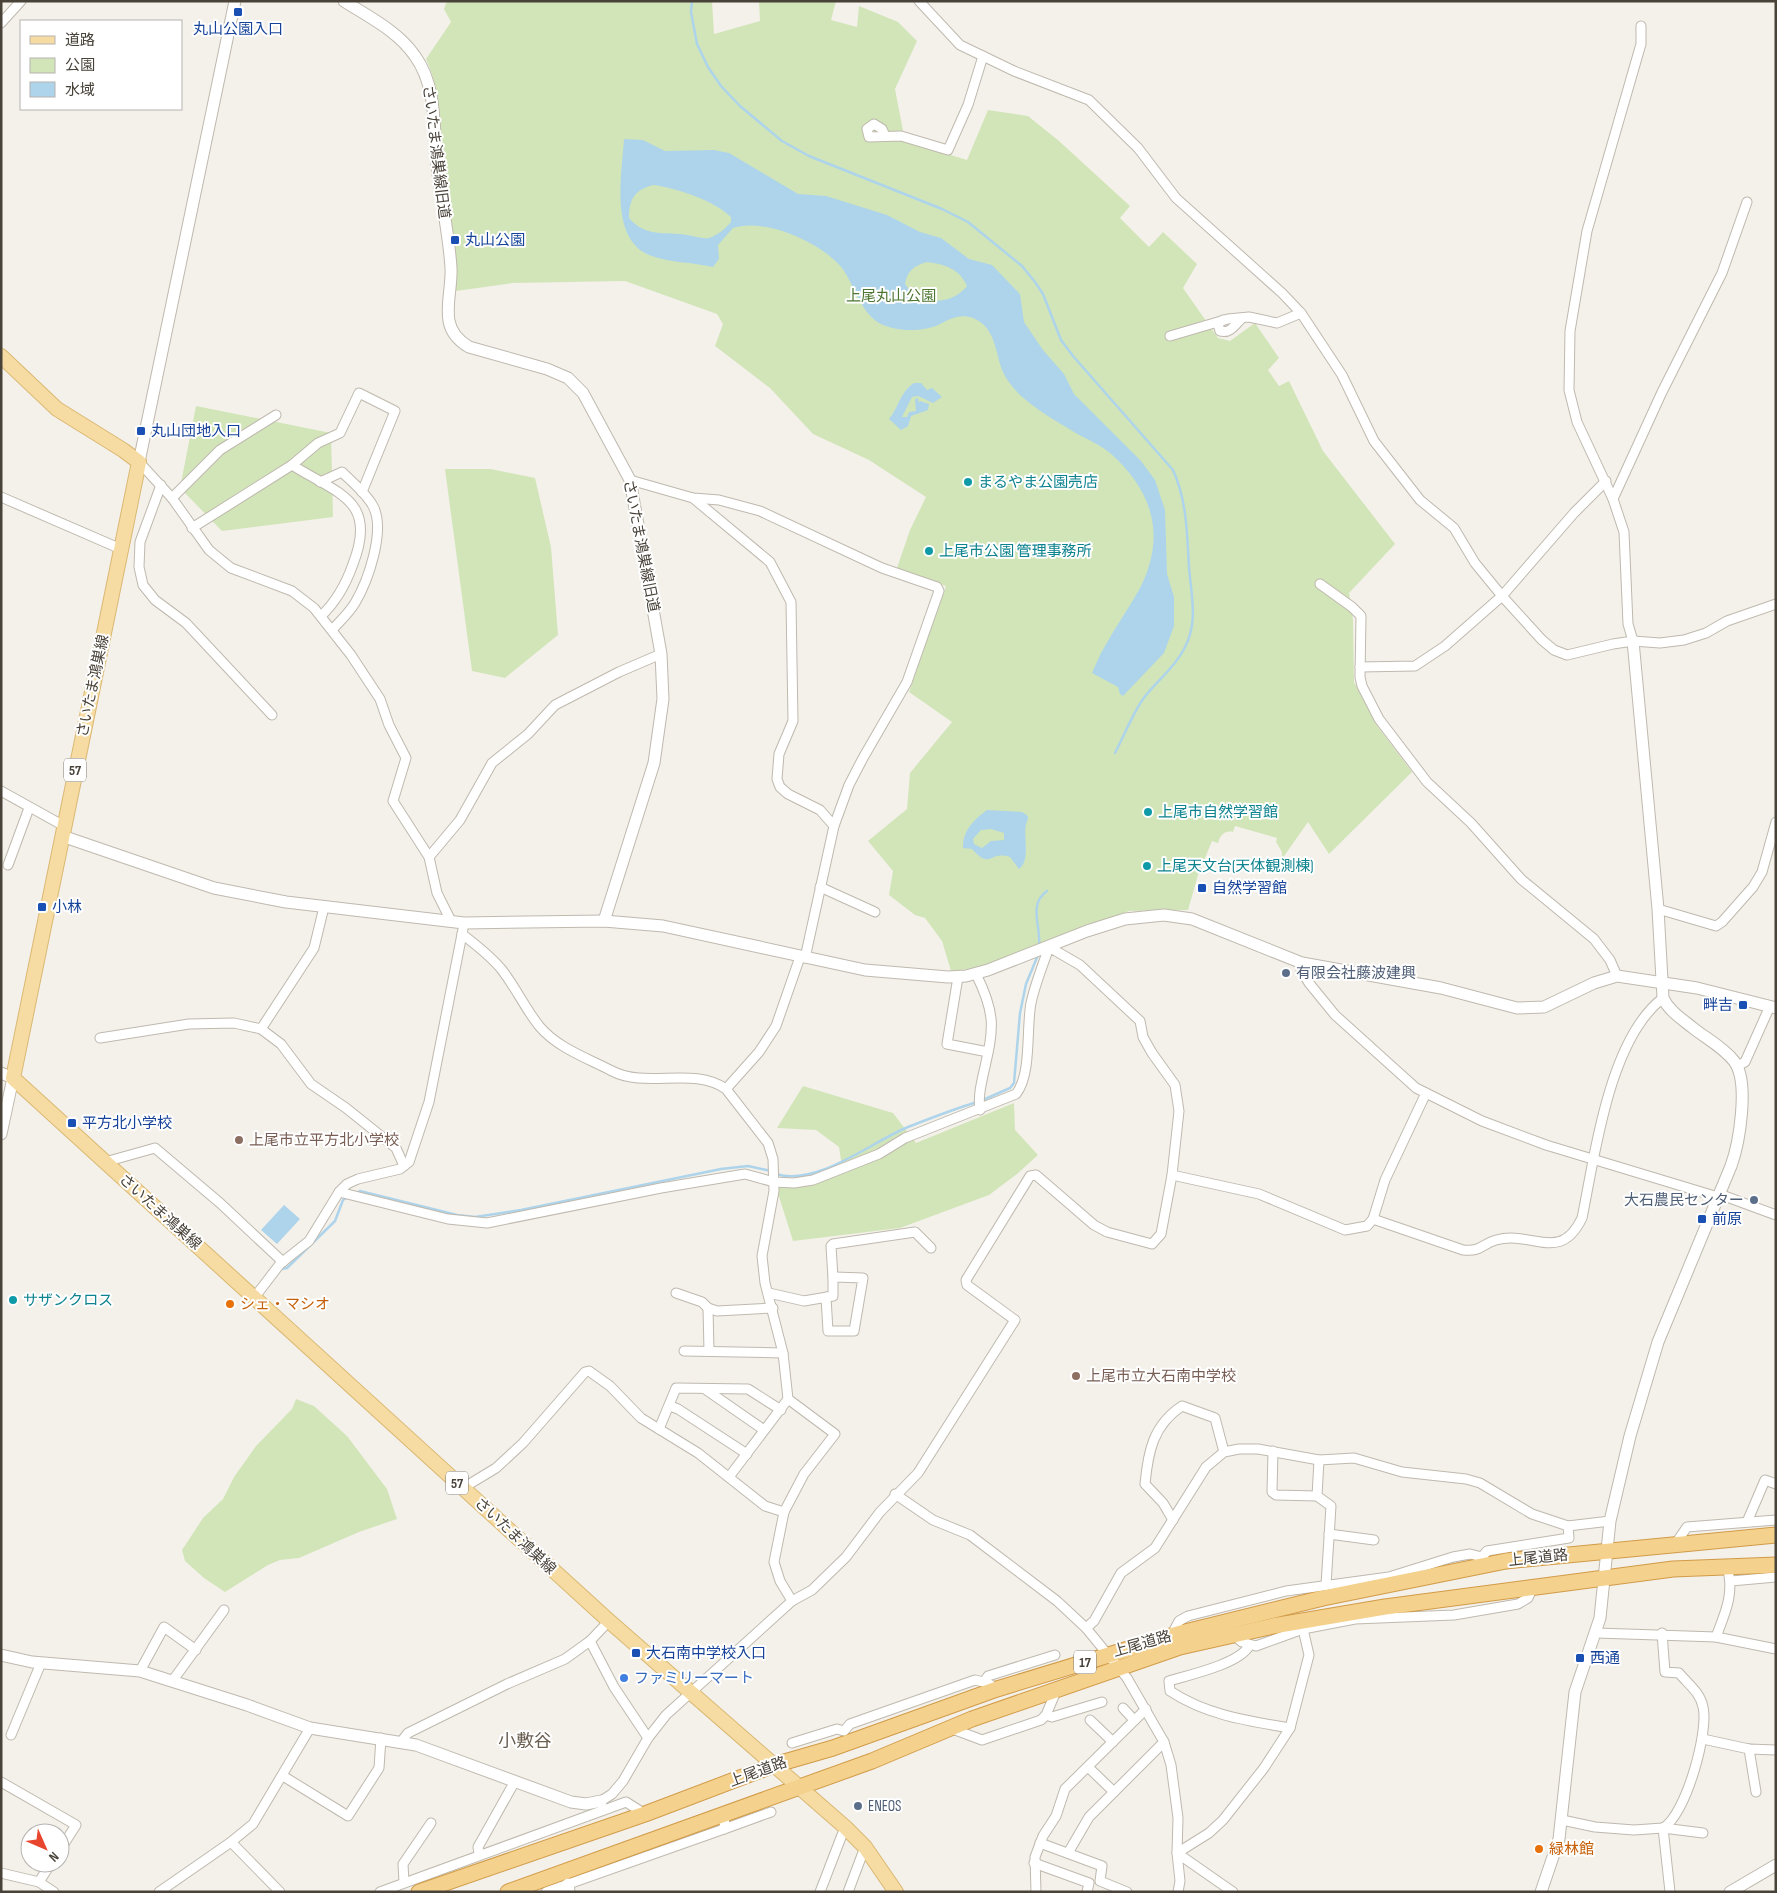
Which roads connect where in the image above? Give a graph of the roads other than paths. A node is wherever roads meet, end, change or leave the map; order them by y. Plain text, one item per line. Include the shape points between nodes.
1 (21, 1) edge
2 (235, 1) edge
3 (344, 1) edge
4 (919, 1) edge
5 (1, 23) edge
6 (1641, 26) dead end
7 (983, 56) junction
8 (885, 136) dead end
9 (1748, 202) dead end
10 (1301, 313) junction
11 (1170, 336) dead end
12 (1, 356) edge
13 (276, 415) dead end
14 (139, 462) junction
15 (292, 465) junction
16 (630, 480) junction
17 (1606, 481) junction
18 (320, 482) junction
19 (161, 485) junction
20 (362, 492) junction
21 (1, 496) edge
22 (172, 498) junction
23 (693, 498) junction
24 (1613, 499) junction
25 (192, 528) junction
26 (121, 549) junction
27 (1320, 584) dead end
28 (1502, 596) junction
29 (1776, 604) edge
30 (321, 616) junction
31 (332, 630) junction
32 (1633, 641) junction
33 (661, 654) junction
34 (1360, 667) junction
35 (272, 715) dead end
36 (1, 791) edge
37 (29, 808) junction
38 (1776, 822) edge
39 (834, 826) junction
40 (63, 831) junction
41 (429, 857) junction
42 (8, 865) dead end
43 (820, 887) junction
44 (324, 907) junction
45 (1658, 909) junction
46 (875, 912) dead end
47 (451, 921) junction
48 (604, 921) junction
49 (463, 928) junction
50 (1049, 947) junction
51 (803, 957) junction
52 (1302, 963) junction
53 (976, 974) junction
54 (1617, 976) junction
55 (958, 977) junction
56 (1664, 984) junction
57 (1663, 998) junction
58 (1773, 1007) edge
59 (261, 1029) junction
60 (100, 1038) dead end
61 (988, 1052) junction
62 (1737, 1066) junction
63 (7, 1075) edge
64 (726, 1089) junction
65 (1426, 1093) junction
66 (980, 1110) junction
67 (1, 1134) edge
68 (1594, 1159) junction
69 (105, 1162) junction
70 (404, 1166) junction
71 (1172, 1175) junction
72 (774, 1182) junction
73 (338, 1192) junction
74 (1719, 1196) junction
75 (1776, 1215) edge
76 (1373, 1219) junction
77 (931, 1248) dead end
78 (283, 1262) junction
79 (833, 1278) junction
80 (676, 1293) dead end
81 (769, 1293) junction
82 (826, 1297) junction
83 (254, 1298) junction
84 (708, 1308) junction
85 (773, 1308) junction
86 (684, 1351) dead end
87 (709, 1351) junction
88 (783, 1353) junction
89 (705, 1389) junction
90 (788, 1399) junction
91 (670, 1406) junction
92 (781, 1410) junction
93 (659, 1429) junction
94 (764, 1430) junction
95 (1273, 1451) junction
96 (1224, 1452) junction
97 (747, 1454) junction
98 (1319, 1460) junction
99 (729, 1477) junction
100 (1776, 1484) edge
101 (463, 1488) junction
102 (895, 1494) junction
103 (1317, 1496) junction
104 (784, 1512) junction
105 (1173, 1520) junction
106 (1776, 1520) edge
107 (1610, 1521) junction
108 (1746, 1522) junction
109 (1568, 1526) junction
110 (1329, 1534) junction
111 (1776, 1534) edge
112 (1374, 1540) dead end
113 (1676, 1542) junction
114 (1607, 1550) junction
115 (1484, 1561) junction
116 (1776, 1564) edge
117 (1729, 1574) junction
118 (1605, 1577) junction
119 (1776, 1577) edge
120 (1326, 1585) junction
121 (1533, 1588) junction
122 (792, 1601) junction
123 (224, 1610) dead end
124 (609, 1622) junction
125 (1086, 1628) junction
126 (1302, 1629) junction
127 (1596, 1633) junction
128 (1662, 1633) junction
129 (1171, 1636) junction
130 (1234, 1636) junction
131 (1716, 1637) junction
132 (590, 1641) junction
133 (1249, 1646) junction
134 (1776, 1649) edge
135 (196, 1650) junction
136 (1108, 1654) junction
137 (1, 1655) edge
138 (1056, 1655) dead end
139 (41, 1663) junction
140 (1119, 1667) junction
141 (140, 1671) junction
142 (173, 1680) junction
143 (991, 1686) junction
144 (1058, 1689) junction
145 (690, 1694) junction
146 (1102, 1702) dead end
147 (1123, 1708) dead end
148 (1146, 1709) junction
149 (1046, 1714) junction
150 (1090, 1720) dead end
151 (1134, 1720) junction
152 (310, 1728) junction
153 (949, 1728) junction
154 (1290, 1728) junction
155 (844, 1731) junction
156 (11, 1735) dead end
157 (381, 1738) junction
158 (648, 1738) junction
159 (1703, 1739) junction
160 (401, 1742) junction
161 (1113, 1742) junction
162 (1164, 1742) junction
163 (792, 1743) dead end
164 (833, 1748) junction
165 (1749, 1748) junction
166 (1776, 1750) edge
167 (774, 1765) junction
168 (1088, 1767) junction
169 (283, 1776) junction
170 (515, 1781) junction
171 (1, 1782) edge
172 (801, 1787) junction
173 (1114, 1792) junction
174 (1756, 1792) dead end
175 (602, 1806) junction
176 (771, 1812) dead end
177 (645, 1814) junction
178 (1562, 1820) junction
179 (725, 1821) junction
180 (431, 1823) dead end
181 (845, 1827) junction
182 (1663, 1828) junction
183 (1703, 1833) dead end
184 (70, 1834) edge
185 (231, 1842) junction
186 (1040, 1842) junction
187 (865, 1847) junction
188 (1068, 1853) junction
189 (1177, 1853) junction
190 (479, 1854) junction
191 (1034, 1863) junction
192 (1776, 1866) edge
193 (1, 1873) edge
194 (45, 1873) edge
195 (39, 1882) junction
196 (404, 1882) junction
197 (569, 1888) edge
198 (516, 1891) edge
199 (54, 1892) edge
200 (159, 1892) edge
201 (280, 1892) edge
202 (380, 1892) edge
203 (419, 1892) edge
204 (546, 1892) edge
205 (820, 1892) edge
206 (848, 1892) edge
207 (896, 1892) edge
208 (1036, 1892) edge
209 (1087, 1892) edge
210 (1127, 1892) edge
211 (1178, 1892) edge
212 (1233, 1892) edge
213 (1541, 1892) edge
214 (1670, 1892) edge
215 (1730, 1892) edge

1 - 5 street
2 - 14 street
3 - 16 street, さいたま鴻巣線旧道 via 388,28 405,43 427,79 433,106 451,268 449,320 452,330 468,347 568,378 583,393
4 - 7 street via 954,40
6 - 17 street via 1641,44 1587,231 1570,331 1569,396 1580,430
7 - 8 street via 968,105 948,150 901,136
7 - 10 street via 1089,100 1138,148 1176,198
9 - 24 street via 1722,273
10 - 11 street via 1277,323 1248,317 1223,320
10 - 28 street via 1342,374 1374,441 1420,500 1454,528 1475,563
12 - 14 main road via 57,410
13 - 22 street via 220,450
14 - 19 street
14 - 26 main road, さいたま鴻巣線 / 57
15 - 18 street
15 - 20 street via 318,443 340,433 359,393 395,411
15 - 25 street
16 - 23 street
16 - 33 street, さいたま鴻巣線旧道
17 - 24 street
17 - 28 street
18 - 20 street via 342,472
18 - 30 street via 354,506 363,532 342,591
19 - 22 street
19 - 35 street via 140,542 139,567 143,585 155,600 186,624
20 - 31 street via 374,508 376,544 356,601
21 - 26 street
22 - 25 street
23 - 39 street via 770,562 791,602 793,721 779,754 777,778 780,787 788,794 820,810
23 - 39 street via 719,500 760,511 882,568 937,587 940,591 907,682 856,772
24 - 32 street via 1624,532 1628,624
25 - 30 street via 209,550 232,568 292,591
26 - 40 main road, さいたま鴻巣線 / 57
27 - 34 street via 1361,616
28 - 32 street via 1542,640 1567,655
28 - 34 street via 1445,646 1414,666
29 - 32 street via 1684,640 1660,643
30 - 31 street
31 - 41 street via 380,699 389,724 404,750 405,767 393,800
32 - 45 street
33 - 41 street via 555,704 528,734 492,764 460,820
33 - 48 street, さいたま鴻巣線旧道 via 663,699 654,763
34 - 54 street via 1362,686 1379,719 1414,767 1522,879 1594,939 1610,960
36 - 37 street
37 - 40 street
37 - 42 street
38 - 45 street via 1762,872 1722,922 1716,926
39 - 43 street
40 - 44 street via 230,892
40 - 63 main road, さいたま鴻巣線 / 57
41 - 47 street via 437,893
43 - 46 street
43 - 51 street
44 - 47 street
44 - 59 street via 314,948
45 - 56 street
47 - 49 street
48 - 49 street
48 - 51 street via 663,926
49 - 64 street via 502,970 541,1028 566,1048 628,1078 700,1080 717,1083
49 - 70 street via 429,1102 409,1162
50 - 52 street via 1125,919 1164,915 1192,919
50 - 53 street
50 - 66 street via 1031,1002 1020,1089 1012,1097
50 - 71 street via 1080,965 1128,1008 1140,1021 1152,1053 1171,1077 1178,1095 1179,1111
51 - 55 street via 864,970 923,977
51 - 64 street via 776,1026 759,1052
52 - 54 street via 1440,988 1517,1008 1544,1007 1594,983
52 - 65 street via 1301,970 1309,983 1335,1014 1409,1084
53 - 55 street
53 - 61 street via 992,1014
54 - 56 street
55 - 61 street via 947,1044
56 - 57 street
56 - 58 street via 1697,988
57 - 62 street via 1672,1010 1724,1050
57 - 68 street via 1642,1019 1626,1045 1601,1119
58 - 62 street via 1745,1062
59 - 60 street via 234,1023 189,1024
59 - 70 street via 281,1044 311,1084 396,1148
61 - 66 street via 978,1098
62 - 74 street via 1741,1087 1740,1130 1737,1151
63 - 67 street
63 - 69 main road, さいたま鴻巣線 / 57
64 - 72 street via 768,1143 773,1159
65 - 68 street via 1501,1129
65 - 76 street via 1385,1180
66 - 72 street via 905,1138 879,1154 813,1180
68 - 74 street
68 - 76 street via 1582,1218 1566,1241 1511,1238 1496,1240 1476,1251 1463,1250
69 - 78 street via 155,1148
69 - 83 main road, さいたま鴻巣線 / 57
70 - 73 street via 358,1179
71 - 76 street via 1259,1194 1345,1230 1367,1226
71 - 102 street via 1161,1234 1152,1244 1094,1225 1036,1175 1030,1176 966,1280 967,1285 1015,1320 918,1473
72 - 73 street via 745,1174 473,1224
72 - 81 street via 762,1256
73 - 78 street via 309,1242
74 - 75 street
74 - 107 street via 1658,1342
77 - 79 street via 915,1232 834,1244 831,1246
78 - 83 street
79 - 82 street via 832,1296
79 - 82 street via 863,1278 854,1331 828,1331
80 - 84 street via 702,1302
81 - 82 street via 804,1301
81 - 85 street
83 - 101 main road, さいたま鴻巣線 / 57
84 - 85 street via 717,1311
84 - 87 street
85 - 88 street
86 - 87 street
87 - 88 street
88 - 90 street
89 - 91 street via 676,1388
89 - 92 street via 752,1390
89 - 94 street
90 - 92 street
90 - 104 street via 835,1434 804,1474
91 - 93 street
91 - 97 street via 678,1408
92 - 94 street
93 - 99 street
93 - 101 street via 641,1418 589,1370 523,1443 496,1468
94 - 97 street
95 - 96 street via 1250,1448
95 - 98 street
95 - 103 street via 1272,1492 1276,1495
96 - 105 street via 1206,1467
96 - 105 street via 1214,1418 1182,1406 1153,1438 1145,1484 1163,1503
97 - 99 street
98 - 103 street
98 - 109 street via 1359,1458 1402,1472 1466,1479 1480,1483 1532,1514
99 - 104 street via 765,1506
100 - 108 street via 1765,1480
101 - 124 main road, さいたま鴻巣線 / 57
102 - 122 street via 846,1557 812,1590
102 - 125 street via 933,1520 970,1535 1058,1601
103 - 110 street via 1331,1506
104 - 122 street via 774,1562 780,1581
105 - 125 street via 1155,1548 1121,1573 1094,1621
106 - 108 street
107 - 109 street
107 - 114 street
108 - 113 street via 1687,1527
109 - 115 street via 1568,1538 1487,1551
110 - 112 street
110 - 120 street
111 - 113 highway, 上尾道路 / 17
113 - 114 highway, 上尾道路 / 17
114 - 115 highway, 上尾道路 / 17
114 - 118 street
115 - 120 street via 1470,1554 1389,1577
115 - 129 highway, 上尾道路 / 17
116 - 117 highway, 上尾道路 / 17
117 - 118 highway, 上尾道路 / 17 via 1673,1569
117 - 119 street
117 - 131 street via 1728,1606
118 - 121 highway, 上尾道路 / 17
118 - 127 street
120 - 129 street via 1286,1591 1188,1616 1179,1621
121 - 126 street via 1528,1598 1518,1604 1454,1615 1355,1619
121 - 130 highway, 上尾道路 / 17 via 1348,1613
122 - 145 street
123 - 135 street
124 - 132 street
124 - 145 main road, さいたま鴻巣線 / 57
125 - 136 street
126 - 133 street
126 - 154 street via 1309,1655
127 - 128 street
127 - 178 street via 1575,1692
128 - 131 street
128 - 159 street via 1665,1672 1679,1673 1700,1696 1704,1709
129 - 136 highway, 上尾道路 / 17
130 - 133 street
130 - 140 highway, 上尾道路 / 17 via 1180,1647
131 - 134 street
132 - 158 street via 614,1687
132 - 160 street via 566,1659 408,1733
133 - 154 street via 1246,1652 1219,1665 1168,1681 1170,1691 1210,1711
135 - 141 street via 164,1627
135 - 142 street
136 - 140 street
136 - 143 highway, 上尾道路 / 17
137 - 139 street
138 - 143 street via 988,1676
139 - 141 street
139 - 156 street
140 - 144 highway, 上尾道路 / 17
140 - 148 street
141 - 142 street
142 - 152 street
143 - 155 street via 975,1680 850,1724
143 - 164 highway, 上尾道路 / 17
144 - 149 street
144 - 153 highway, 上尾道路 / 17
145 - 158 street via 666,1715
145 - 167 main road, さいたま鴻巣線 / 57
146 - 149 street via 1052,1717
147 - 151 street
148 - 151 street
148 - 162 street
149 - 153 street via 1041,1720 982,1740
150 - 161 street
151 - 161 street
152 - 157 street
152 - 169 street
153 - 172 highway, 上尾道路 / 17
154 - 189 street via 1224,1820
155 - 163 street via 837,1728
155 - 164 street
157 - 160 street
157 - 169 street via 379,1768 348,1816
158 - 175 street via 623,1781
159 - 165 street
159 - 182 street via 1682,1804
160 - 170 street
161 - 168 street
162 - 173 street
162 - 189 street via 1176,1790
164 - 167 highway, 上尾道路 / 17
165 - 166 street
165 - 174 street
167 - 172 main road, さいたま鴻巣線 / 57
167 - 177 highway, 上尾道路 / 17
168 - 173 street
168 - 186 street via 1065,1789 1056,1816
169 - 185 street via 253,1824
170 - 175 street via 571,1802
170 - 190 street via 478,1847
171 - 184 street via 76,1825
172 - 179 highway, 上尾道路 / 17
172 - 181 main road, さいたま鴻巣線 / 57
173 - 188 street via 1089,1817
175 - 177 street via 626,1802
175 - 190 street
176 - 179 street
177 - 203 highway, 上尾道路 / 17
178 - 182 street via 1595,1827
178 - 213 street via 1554,1858
179 - 197 street
179 - 198 highway, 上尾道路 / 17
180 - 196 street via 404,1864
181 - 187 main road, さいたま鴻巣線 / 57
181 - 205 street
182 - 183 street
182 - 214 street
185 - 200 street
185 - 201 street
186 - 188 street
186 - 191 street
187 - 206 street
187 - 207 main road, さいたま鴻巣線 / 57
188 - 210 street via 1102,1866 1100,1881
189 - 211 street
189 - 212 street
190 - 196 street
191 - 208 street
191 - 209 street via 1089,1883
192 - 215 street
193 - 195 street
194 - 195 street
195 - 199 street
196 - 202 street
197 - 204 street

